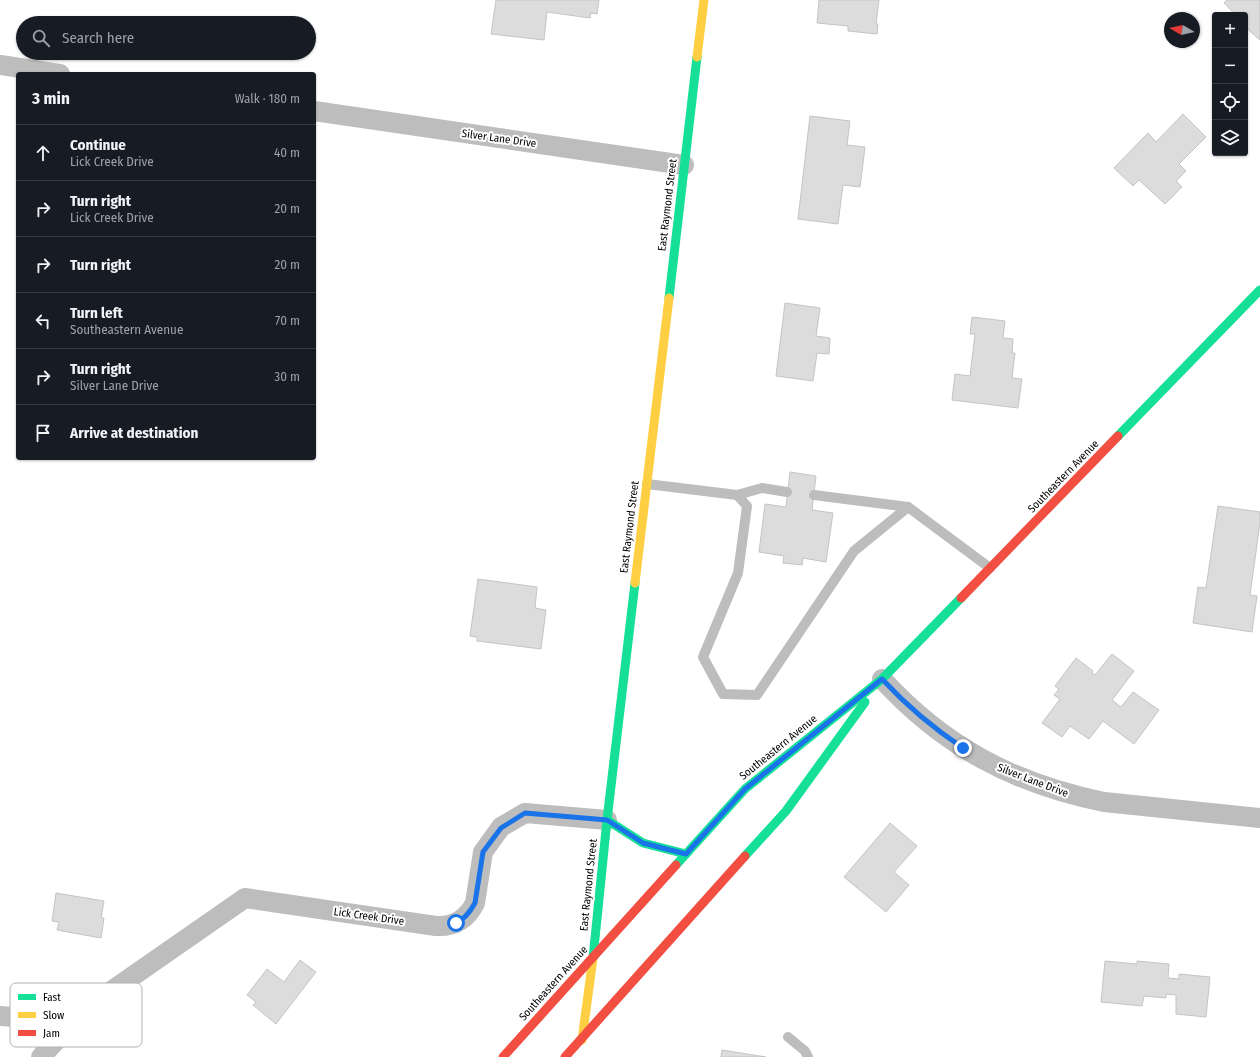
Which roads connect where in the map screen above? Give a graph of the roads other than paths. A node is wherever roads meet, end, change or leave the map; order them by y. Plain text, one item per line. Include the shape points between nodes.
1 (704, 0) edge
2 (0, 65) edge
3 (47, 72) edge
4 (316, 111) edge
5 (684, 165) junction
6 (1260, 290) edge
7 (647, 484) junction
8 (788, 492) dead end
9 (737, 495) junction
10 (814, 495) dead end
11 (908, 507) junction
12 (990, 568) junction
13 (882, 679) junction
14 (1260, 818) edge
15 (607, 820) junction
16 (686, 854) junction
17 (592, 958) junction
18 (123, 983) edge
19 (0, 1016) edge
20 (10, 1016) edge
21 (788, 1037) dead end
22 (582, 1038) junction
23 (50, 1047) edge
24 (41, 1057) edge
25 (503, 1057) edge
26 (565, 1057) edge
27 (579, 1057) edge
28 (808, 1057) edge

1 - 5 main road, East Raymond Street
2 - 3 street
4 - 5 street, Silver Lane Drive
5 - 7 main road, East Raymond Street
6 - 12 main road, Southeastern Avenue
7 - 9 lane
7 - 15 main road, East Raymond Street
8 - 9 lane via 762,488
9 - 11 lane via 747,506 738,573 703,657 724,694 757,695 854,551
10 - 11 lane
11 - 12 lane
12 - 13 main road, Southeastern Avenue
13 - 14 street, Silver Lane Drive via 915,712 972,754 1047,788 1104,802
13 - 16 main road, Southeastern Avenue via 745,789
13 - 22 main road, Southeastern Avenue via 786,811
15 - 16 main road via 643,843
15 - 17 main road, East Raymond Street
15 - 18 street, Lick Creek Drive via 525,813 501,828 483,852 472,910 462,920 450,926 245,898
16 - 17 main road, Southeastern Avenue
17 - 22 main road, East Raymond Street
17 - 25 main road, Southeastern Avenue
19 - 20 street, Lick Creek Drive
21 - 28 lane via 805,1051
22 - 26 main road, Southeastern Avenue
22 - 27 main road, East Raymond Street
23 - 24 street, Lick Creek Drive

